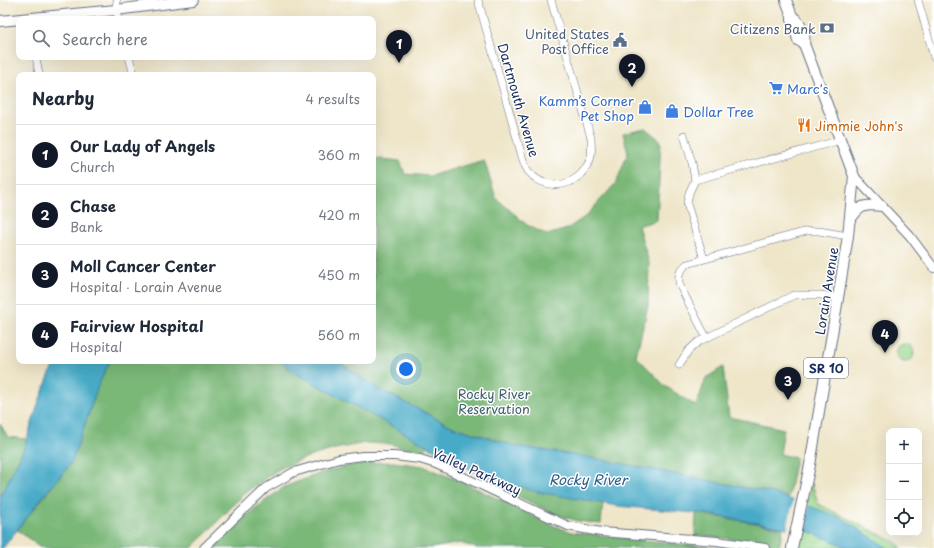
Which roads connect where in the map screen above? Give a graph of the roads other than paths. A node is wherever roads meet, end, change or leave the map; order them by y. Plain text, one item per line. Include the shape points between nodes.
1 (193, 0) edge
2 (478, 0) edge
3 (551, 0) edge
4 (786, 0) edge
5 (918, 0) edge
6 (117, 10) edge
7 (52, 16) edge
8 (16, 19) edge
9 (0, 21) edge
10 (934, 57) edge
11 (36, 60) edge
12 (130, 60) edge
13 (38, 72) edge
14 (133, 72) edge
15 (684, 135) dead end
16 (841, 140) junction
17 (854, 176) junction
18 (695, 180) junction
19 (882, 206) junction
20 (850, 220) junction
21 (848, 236) junction
22 (704, 259) junction
23 (934, 268) edge
24 (838, 298) junction
25 (706, 338) junction
26 (679, 365) dead end
27 (204, 548) edge
28 (765, 548) edge
29 (792, 548) edge

1 - 6 main road
2 - 3 street, Dartmouth Avenue via 523,160 528,171 538,179 550,185 561,185 573,181 583,172 591,157 591,138
4 - 16 main road, Lorain Avenue / SR 10 via 798,40 804,44
5 - 10 street
6 - 7 main road
8 - 9 main road
11 - 13 street
12 - 14 street
15 - 18 street
16 - 17 main road, Lorain Avenue / SR 10
16 - 18 street
17 - 19 street
17 - 20 main road, Lorain Avenue / SR 10
18 - 22 street via 687,204
19 - 20 main road via 860,207
19 - 23 street via 910,236
20 - 21 main road, Lorain Avenue / SR 10
21 - 22 street via 819,230 807,231
21 - 24 main road, Lorain Avenue / SR 10
22 - 25 street via 686,264 680,270 678,279
24 - 25 street via 794,295
24 - 29 main road, Lorain Avenue / SR 10 via 810,465
25 - 26 street via 688,351
27 - 28 street, Valley Parkway via 266,488 294,472 338,459 363,456 394,456 436,464 568,526 601,532 717,541

